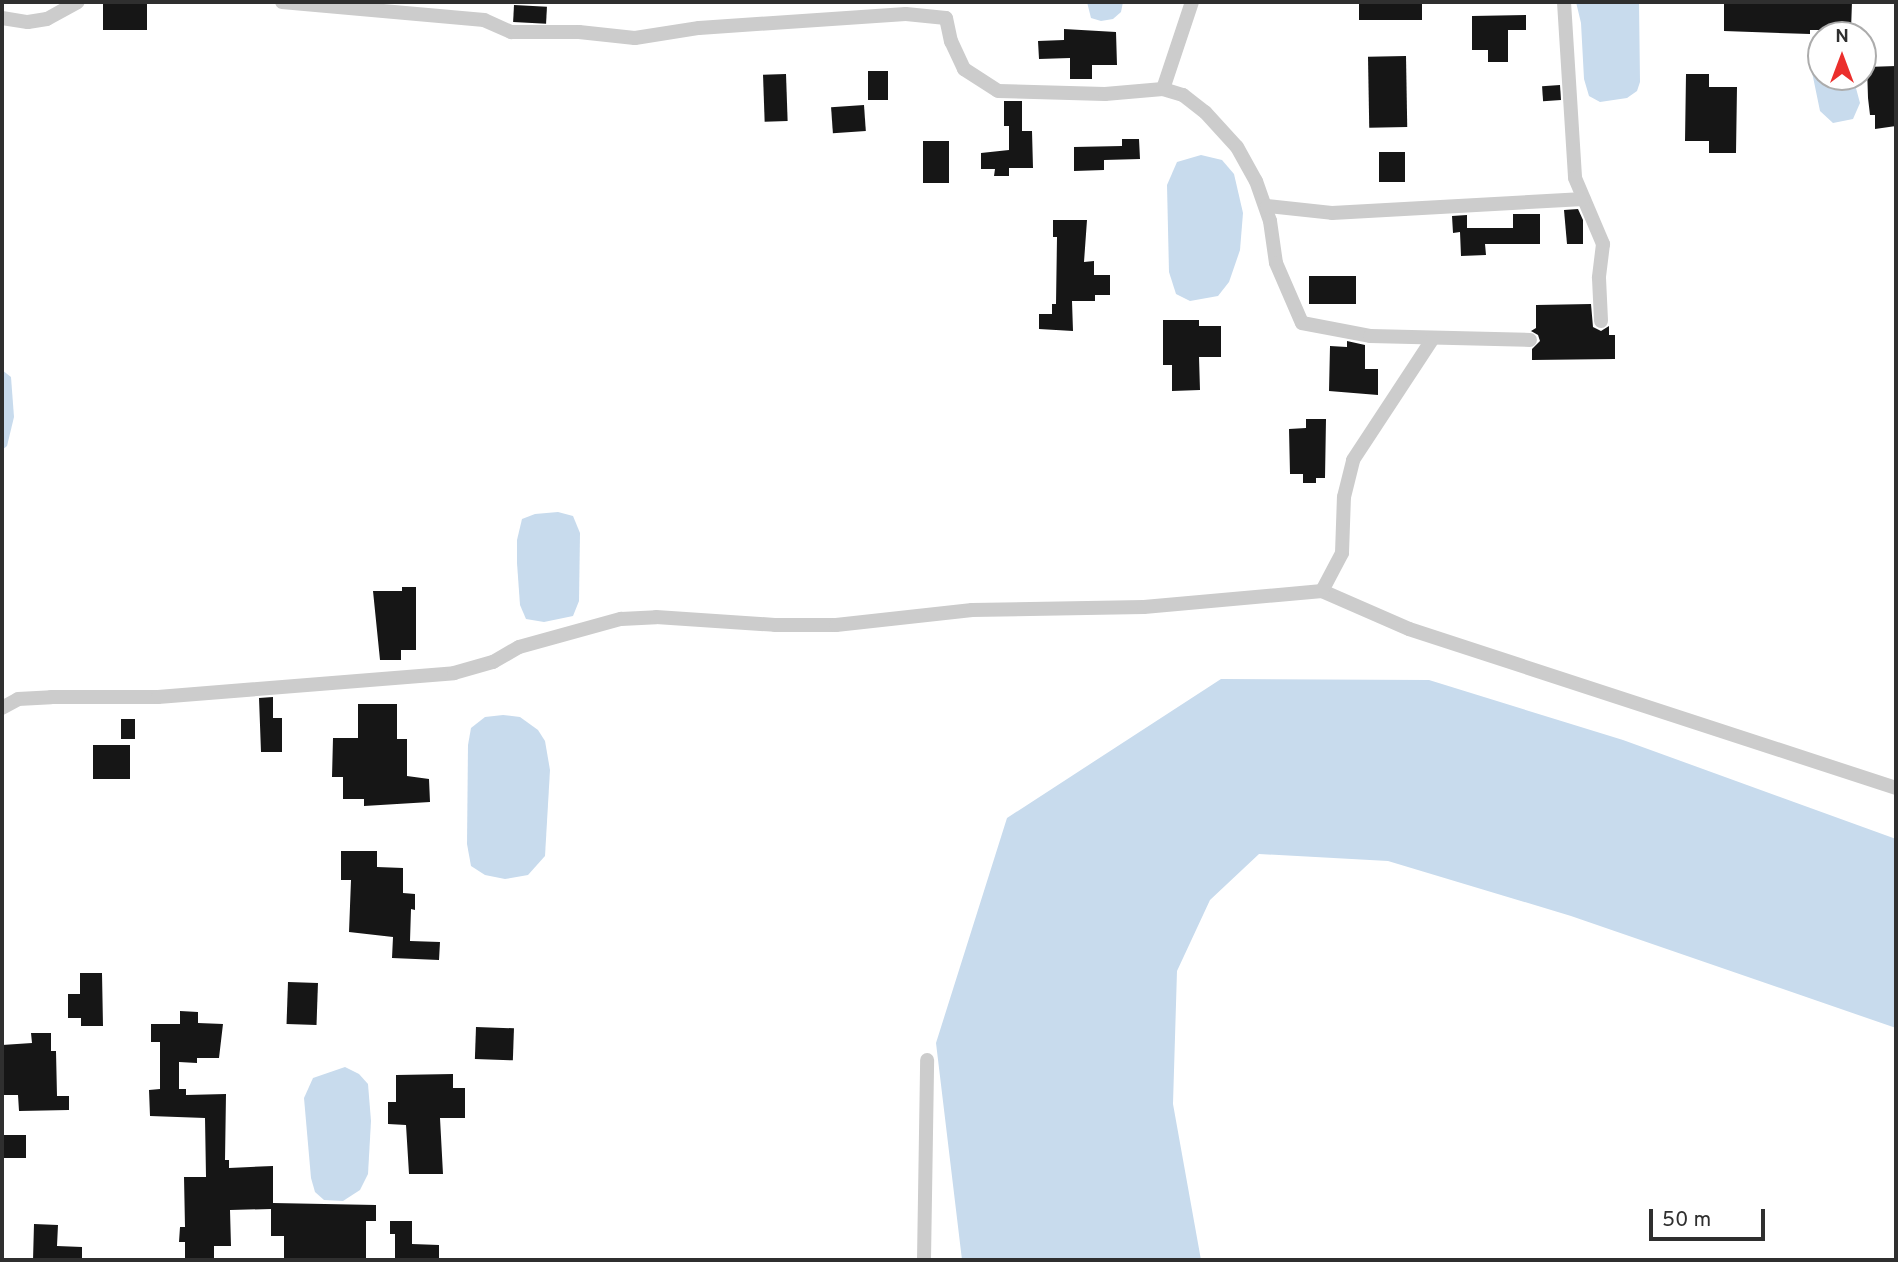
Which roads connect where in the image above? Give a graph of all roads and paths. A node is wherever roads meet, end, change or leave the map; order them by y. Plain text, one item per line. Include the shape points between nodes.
1 (78, 2) edge
2 (282, 2) edge
3 (1192, 2) edge
4 (1564, 2) edge
5 (2, 18) edge
6 (1163, 89) junction
7 (1584, 199) junction
8 (1267, 206) junction
9 (1601, 321) dead end
10 (1433, 338) junction
11 (1530, 340) dead end
12 (1322, 591) junction
13 (2, 708) edge
14 (1896, 788) edge
15 (928, 1060) dead end
16 (924, 1260) edge

1 - 5 street via 47,19
2 - 6 street via 484,20 511,32 635,37 699,28 906,14 946,18 964,69 998,91 1105,94
3 - 6 street
4 - 7 street via 1573,161
6 - 8 street via 1183,96 1223,130
7 - 8 street via 1332,213
7 - 9 street via 1603,244
8 - 10 street via 1276,263 1302,323 1370,336
10 - 11 street
10 - 12 street via 1353,460 1344,498 1342,553
12 - 13 street via 1144,607 972,610 836,625 621,619 519,647 493,662 454,673 158,697 18,699
12 - 14 street via 1421,633
15 - 16 street

